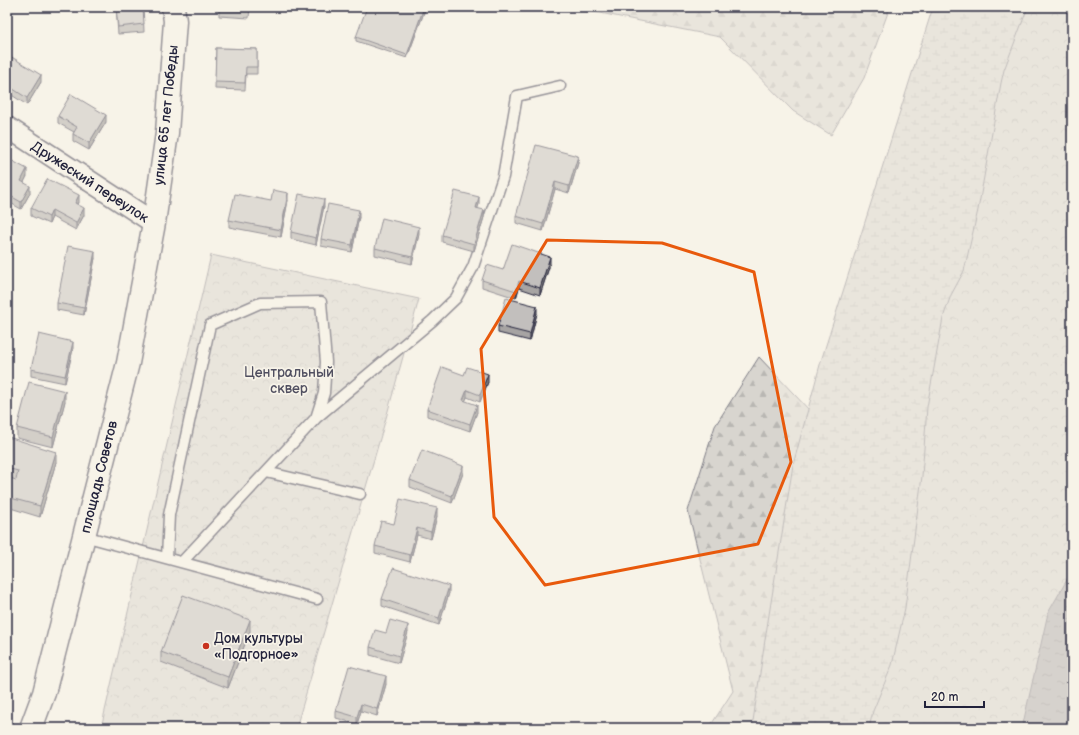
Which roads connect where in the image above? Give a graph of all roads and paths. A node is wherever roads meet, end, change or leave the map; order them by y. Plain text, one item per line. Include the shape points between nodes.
1 (173, 7) edge
2 (560, 86) dead end
3 (7, 127) edge
4 (154, 223) junction
5 (316, 418) junction
6 (266, 472) junction
7 (360, 494) dead end
8 (84, 536) junction
9 (167, 558) junction
10 (182, 562) junction
11 (317, 599) dead end
12 (31, 728) edge

1 - 4 street, улица 65 лет Победы via 175,21 167,133
2 - 5 lane via 517,96 503,177 473,267 456,298
3 - 4 street, Дружеский переулок
4 - 8 street, площадь Советов via 128,363
5 - 6 lane
5 - 9 lane via 324,392 326,362 321,302 260,303 210,325 169,515
6 - 7 lane
6 - 10 lane
8 - 9 lane
8 - 12 street, площадь Советов via 44,693
9 - 10 lane
10 - 11 lane

